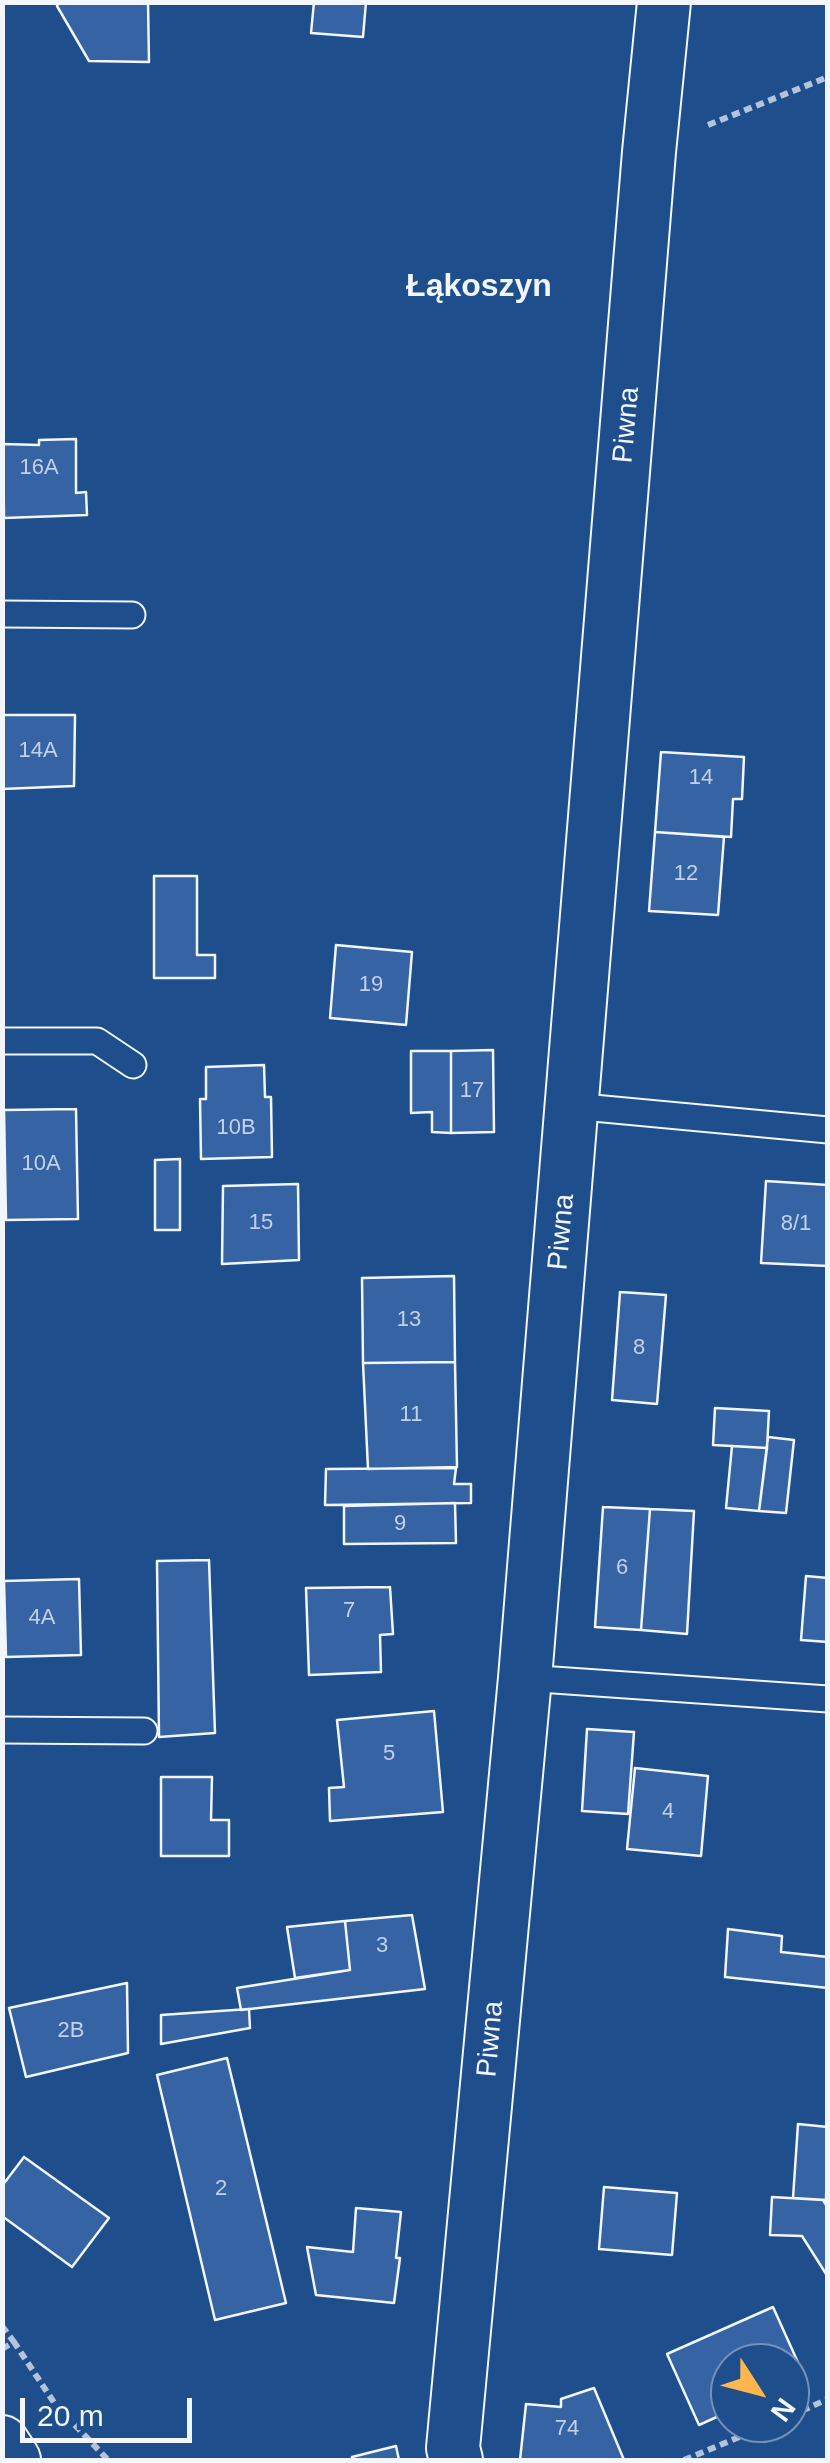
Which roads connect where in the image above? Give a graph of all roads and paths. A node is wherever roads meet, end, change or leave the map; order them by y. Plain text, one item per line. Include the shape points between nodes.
1 (664, 2) edge
2 (828, 77) edge
3 (648, 152) junction
4 (2, 614) edge
5 (132, 615) dead end
6 (2, 1041) edge
7 (132, 1065) dead end
8 (572, 1106) junction
9 (828, 1130) edge
10 (525, 1678) junction
11 (828, 1698) edge
12 (2, 1730) edge
13 (144, 1731) dead end
14 (2, 2326) edge
15 (14, 2342) junction
16 (2, 2350) edge
17 (2, 2442) edge
18 (725, 2443) edge
19 (14, 2460) edge
20 (108, 2460) edge
21 (456, 2460) edge
22 (684, 2460) edge

1 - 3 street, Piwna
2 - 3 path
3 - 8 street, Piwna
4 - 5 lane
6 - 7 lane via 97,1041
8 - 9 lane
8 - 10 street, Piwna
10 - 11 lane
10 - 21 street, Piwna
12 - 13 lane
14 - 15 path
15 - 16 path
15 - 20 path via 56,2404
17 - 19 street
18 - 22 path

